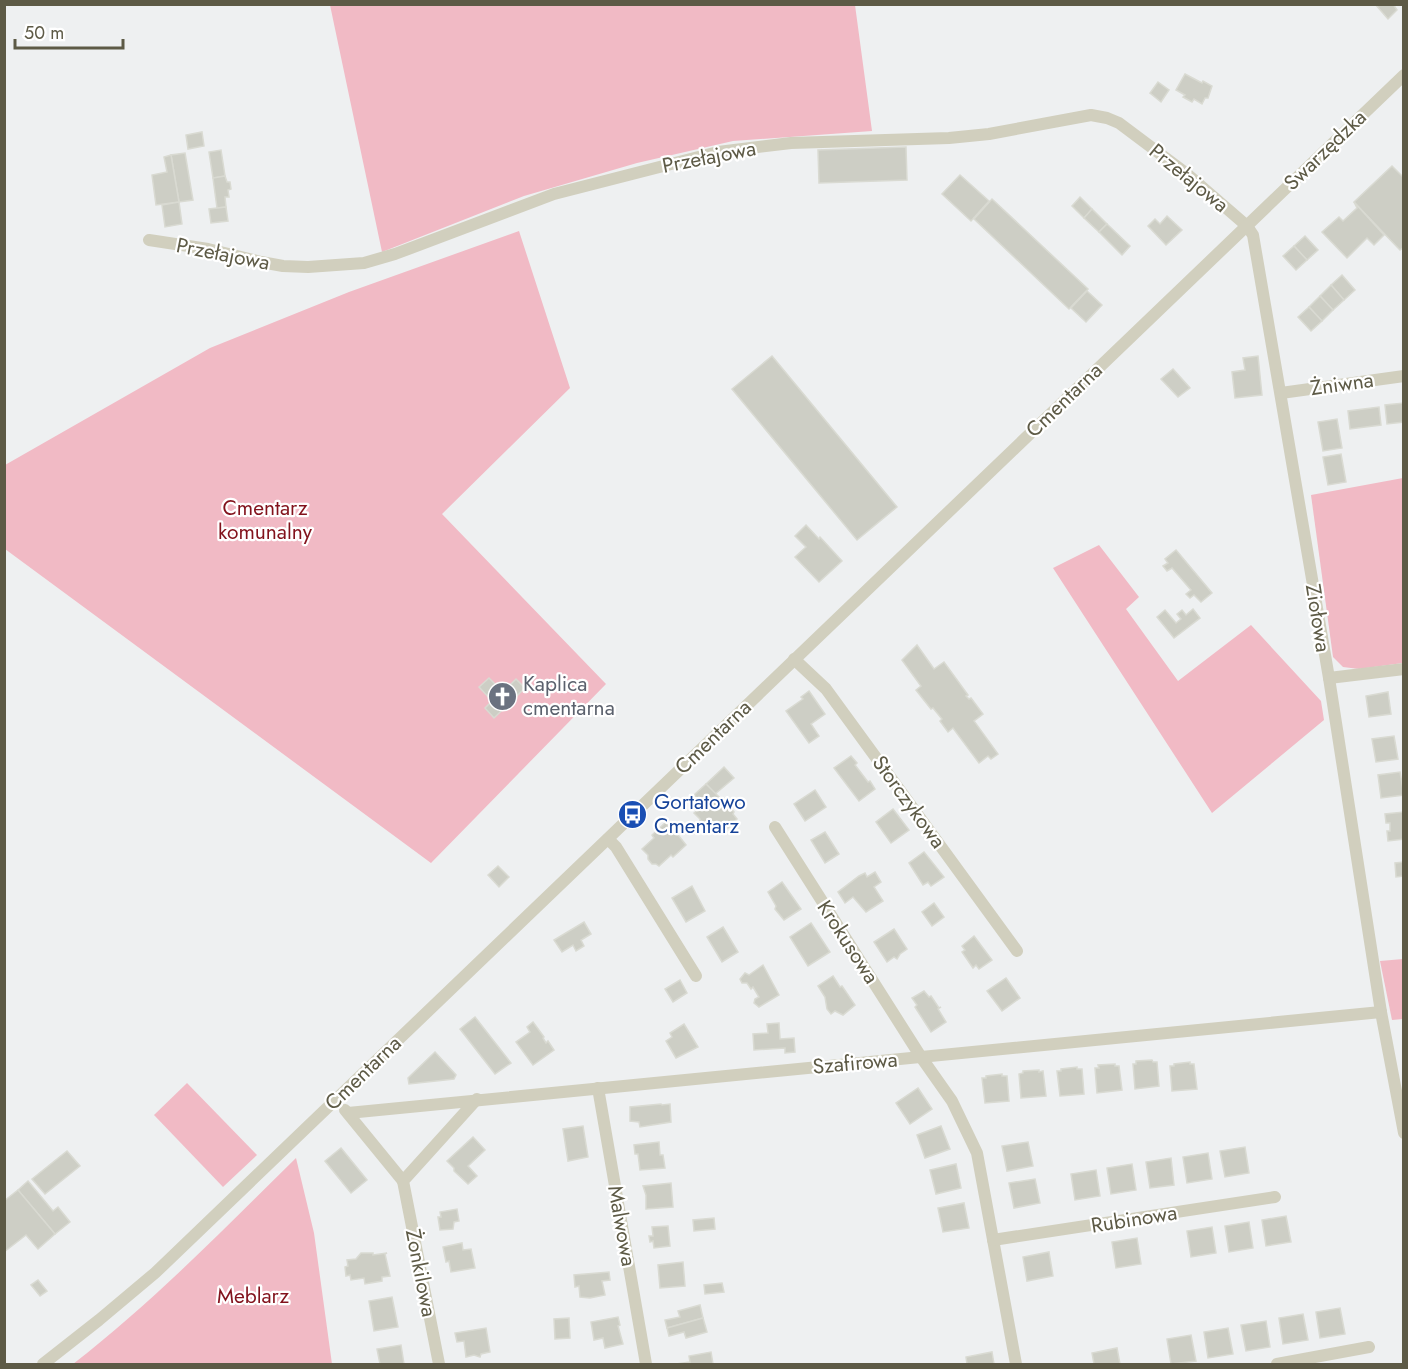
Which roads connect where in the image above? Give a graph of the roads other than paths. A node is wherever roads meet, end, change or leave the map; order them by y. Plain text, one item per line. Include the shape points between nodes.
1 (1404, 75) edge
2 (1247, 226) junction
3 (149, 240) dead end
4 (1404, 376) edge
5 (1281, 393) junction
6 (794, 659) junction
7 (1404, 669) edge
8 (1329, 678) junction
9 (775, 827) dead end
10 (608, 839) junction
11 (1017, 951) dead end
12 (696, 976) dead end
13 (1381, 1012) junction
14 (921, 1057) junction
15 (598, 1088) junction
16 (477, 1099) junction
17 (334, 1101) junction
18 (348, 1113) junction
19 (1404, 1132) edge
20 (403, 1181) junction
21 (1275, 1197) dead end
22 (993, 1240) junction
23 (1369, 1347) dead end
24 (44, 1365) edge
25 (439, 1365) edge
26 (646, 1365) edge
27 (1016, 1365) edge
28 (1276, 1365) edge

1 - 2 street, Swarzędzka
2 - 3 street, Przełajowa via 1119,123 1091,115 949,138 791,143 718,152 554,195 364,263 283,266
2 - 5 street, Ziołowa via 1253,235
2 - 6 street, Cmentarna
4 - 5 street, Żniwna
5 - 8 street, Ziołowa
6 - 10 street, Cmentarna
6 - 11 street, Storczykowa via 826,689
7 - 8 street
8 - 13 street, Ziołowa
9 - 14 street, Krokusowa
10 - 12 street
10 - 17 street, Cmentarna
13 - 14 street, Szafirowa
13 - 19 street, Ziołowa
14 - 15 street, Szafirowa
14 - 22 street via 952,1101 977,1153
15 - 16 street, Szafirowa
15 - 26 street, Malwowa
16 - 18 street, Szafirowa
16 - 20 street
17 - 18 street
17 - 24 street, Cmentarna via 154,1273
18 - 20 street, Żonkilowa
20 - 25 street, Żonkilowa
21 - 22 street, Rubinowa
22 - 27 street
23 - 28 street

